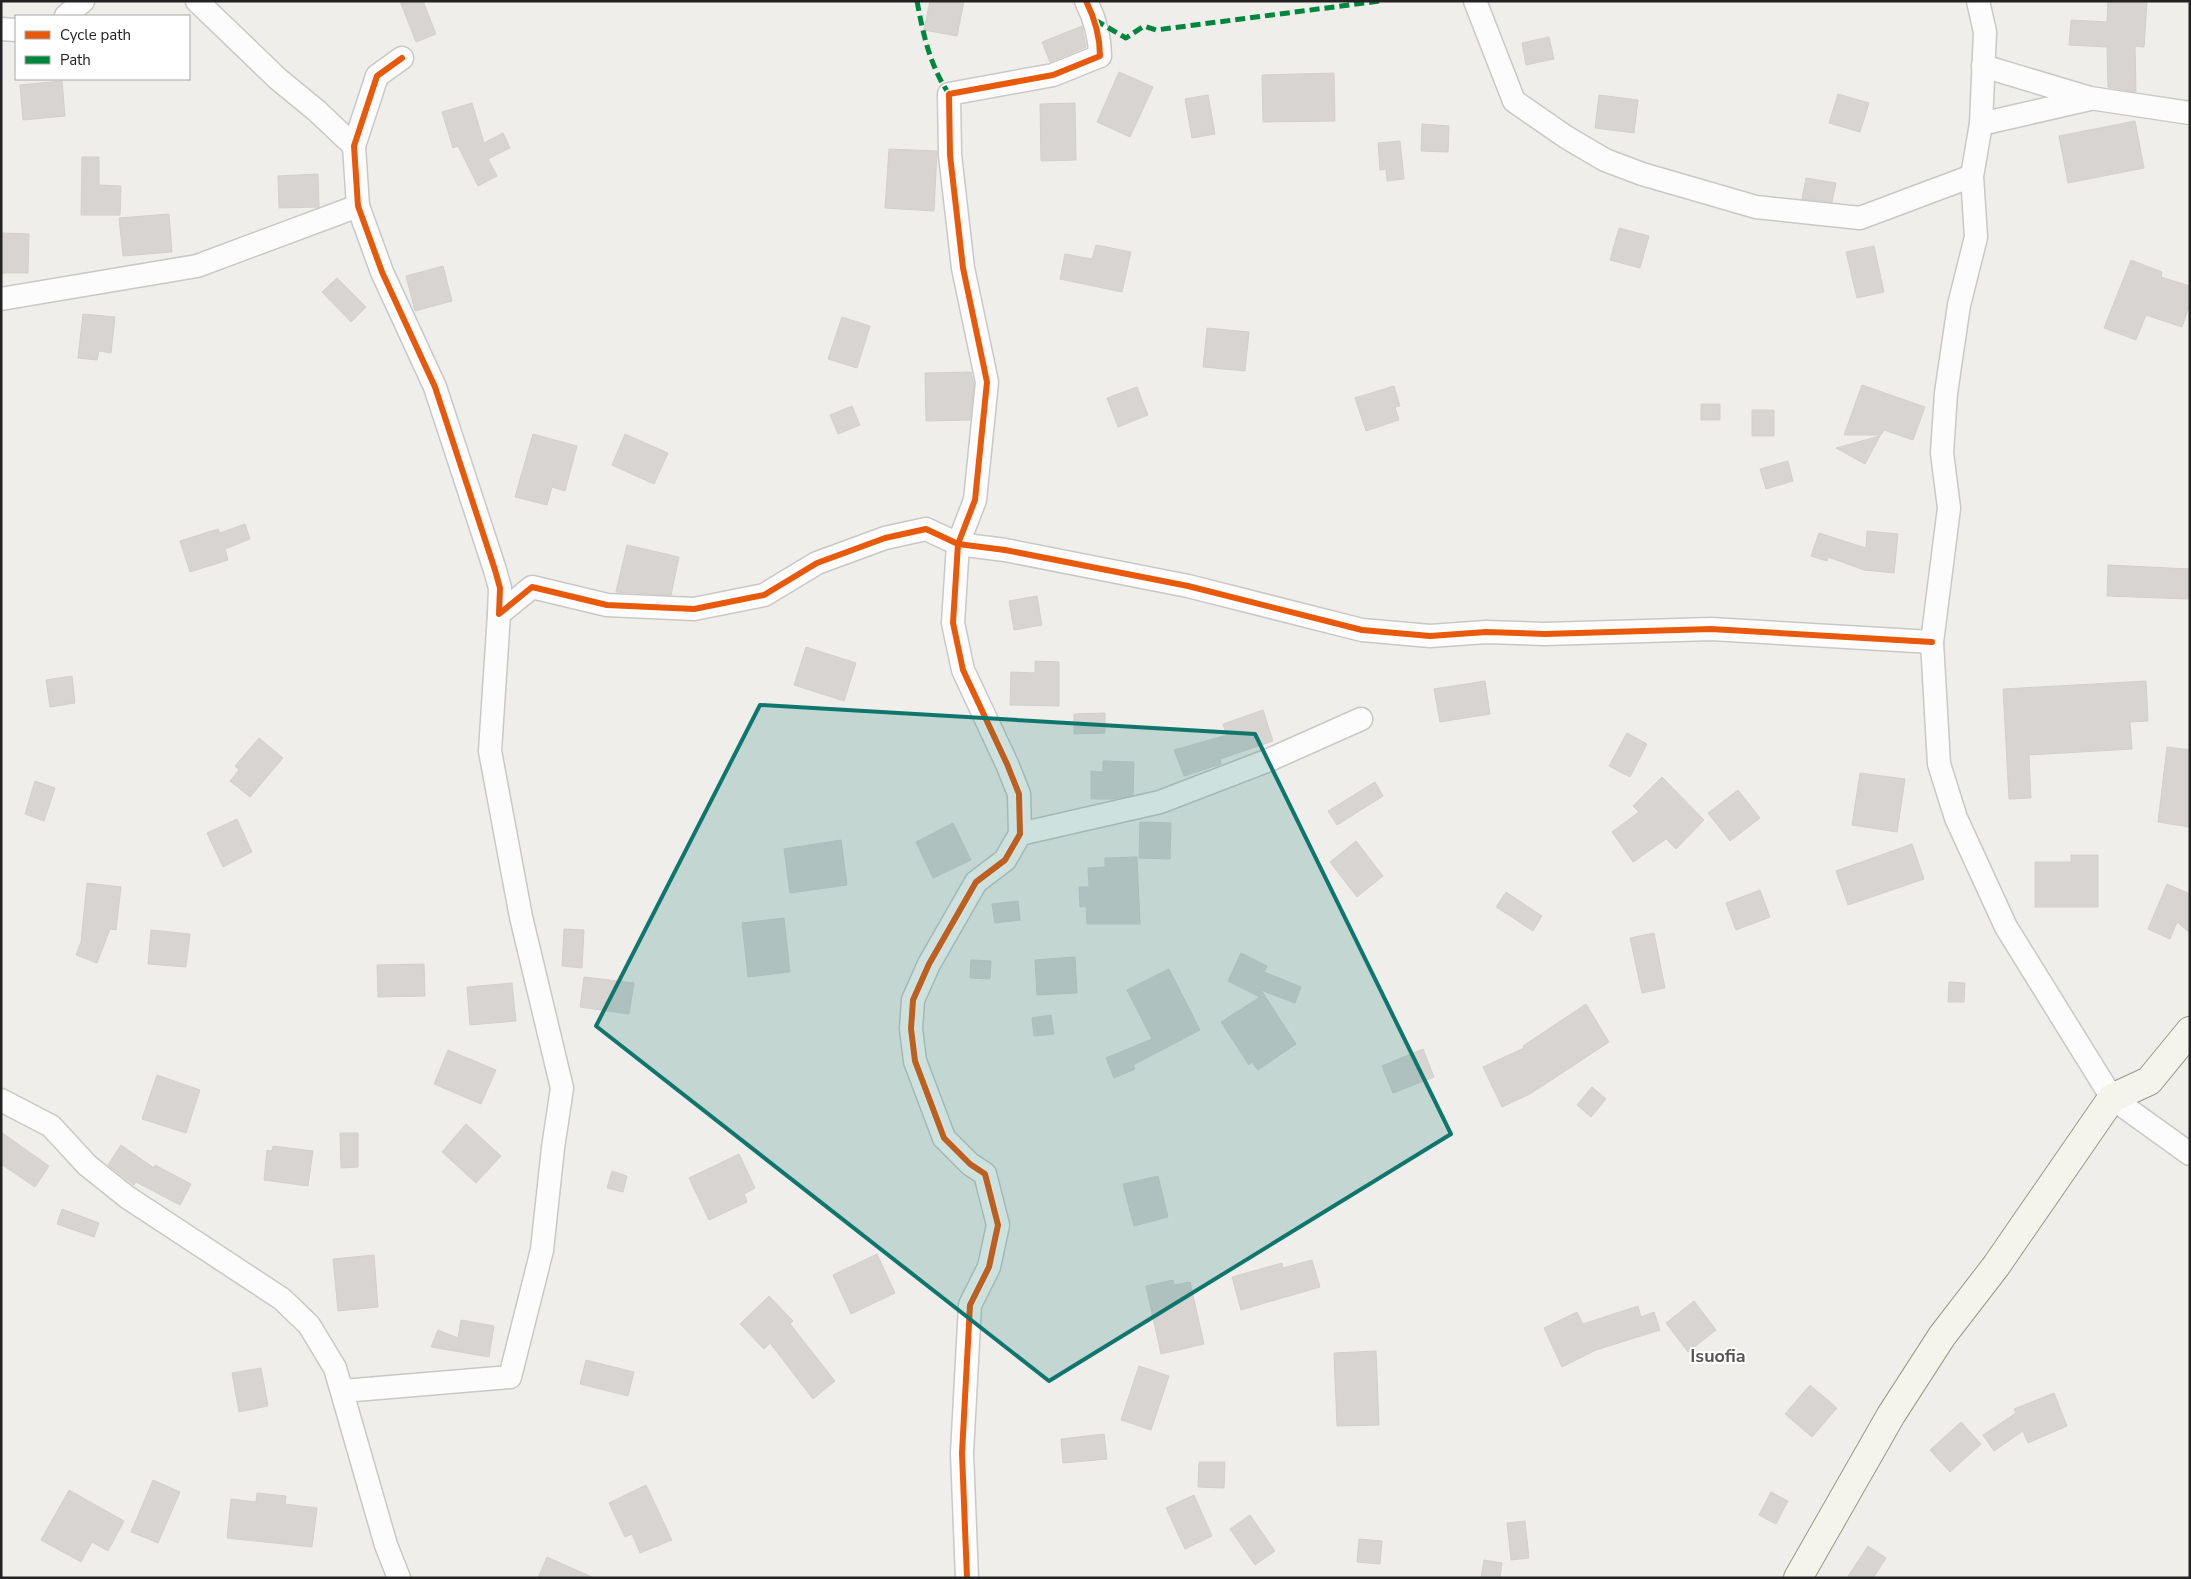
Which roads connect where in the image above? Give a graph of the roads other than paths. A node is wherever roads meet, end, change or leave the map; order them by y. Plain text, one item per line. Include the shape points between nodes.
1 (83, 1) edge
2 (197, 1) edge
3 (1086, 1) edge
4 (1475, 1) edge
5 (1978, 1) edge
6 (67, 15) edge
7 (1, 29) edge
8 (15, 30) edge
9 (402, 58) dead end
10 (1983, 66) junction
11 (2090, 98) junction
12 (2190, 113) edge
13 (1981, 124) junction
14 (354, 146) junction
15 (1972, 176) junction
16 (358, 206) junction
17 (1, 299) edge
18 (958, 544) junction
19 (499, 614) junction
20 (1932, 642) junction
21 (1361, 719) dead end
22 (1020, 834) junction
23 (2190, 1031) edge
24 (2112, 1098) junction
25 (1, 1100) edge
26 (2190, 1154) edge
27 (343, 1392) junction
28 (399, 1578) edge
29 (967, 1578) edge
30 (1798, 1578) edge

1 - 6 street
2 - 14 street via 203,10
3 - 18 street via 1095,20 1100,56 1053,75 949,94 950,155 963,268 987,382 975,500
4 - 15 street via 1514,100 1597,156 1642,174 1756,207 1860,218
5 - 10 street via 1985,32
7 - 8 street
9 - 14 street via 377,76
10 - 11 street
10 - 13 street
11 - 12 street
11 - 13 street
13 - 15 street
14 - 16 street
15 - 20 street via 1976,237 1959,305 1946,393 1942,453 1948,508
16 - 17 street via 197,266
16 - 19 street via 382,272 438,396 496,570 500,588
18 - 19 street via 926,529 885,538 817,563 764,595 694,609 607,605 532,587
18 - 20 street via 1005,550 1188,586 1362,630 1430,636 1486,632 1545,634 1711,629
18 - 22 street via 953,623 963,670 1018,794
19 - 27 street via 490,751 520,917 562,1088 552,1148 542,1250 510,1377
20 - 24 street via 1939,764 1956,818 2006,927
21 - 22 street via 1269,760 1160,802
22 - 29 street via 1005,860 976,882 929,964 913,1000 911,1029 915,1061 944,1138 985,1174 998,1226 989,1267 970,1305 962,1453
23 - 24 main road via 2150,1081
24 - 26 street
24 - 30 main road via 1996,1266 1942,1336 1891,1415
25 - 27 street via 51,1126 87,1165 127,1197 282,1299 309,1325 335,1368
27 - 28 street via 386,1545

